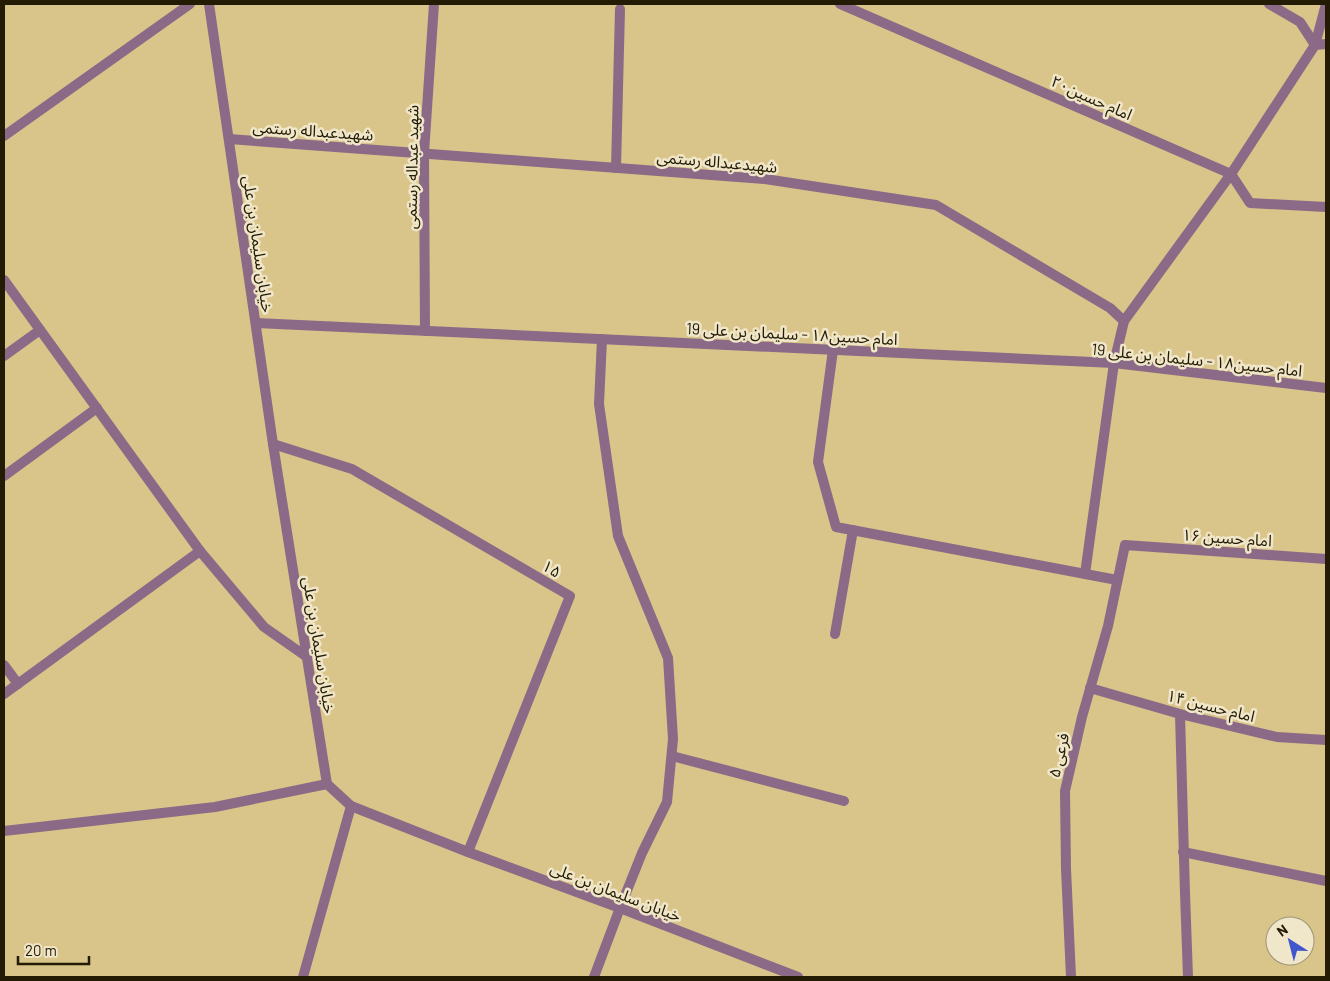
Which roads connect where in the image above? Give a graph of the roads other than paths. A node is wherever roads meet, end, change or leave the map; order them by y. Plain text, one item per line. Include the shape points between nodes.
1 (190, 4) edge
2 (209, 4) edge
3 (434, 4) edge
4 (840, 4) edge
5 (1269, 4) edge
6 (1326, 4) edge
7 (620, 9) dead end
8 (1326, 44) edge
9 (1314, 46) junction
10 (4, 136) edge
11 (229, 139) junction
12 (424, 153) junction
13 (616, 168) junction
14 (1231, 174) junction
15 (1326, 207) edge
16 (4, 280) edge
17 (1124, 322) junction
18 (256, 323) junction
19 (40, 330) junction
20 (425, 331) junction
21 (602, 339) junction
22 (833, 350) junction
23 (4, 356) edge
24 (1114, 364) junction
25 (1326, 388) edge
26 (97, 408) junction
27 (273, 444) junction
28 (4, 476) edge
29 (853, 530) junction
30 (1125, 545) joint
31 (200, 551) junction
32 (1326, 560) edge
33 (1085, 574) junction
34 (1118, 580) junction
35 (835, 634) dead end
36 (307, 657) junction
37 (4, 665) edge
38 (18, 684) junction
39 (1090, 688) junction
40 (4, 694) edge
41 (1180, 714) junction
42 (1326, 737) edge
43 (672, 756) junction
44 (327, 784) junction
45 (844, 801) dead end
46 (351, 806) junction
47 (4, 831) edge
48 (468, 852) junction
49 (1183, 852) junction
50 (1326, 881) edge
51 (620, 908) junction
52 (303, 977) edge
53 (594, 977) edge
54 (798, 977) edge
55 (1071, 977) edge
56 (1188, 977) edge

1 - 10 street
2 - 11 street, خیابان سلیمان بن علی
3 - 12 street, شهید عبداله رستمی
4 - 14 street, امام حسین۲۰
5 - 9 street via 1300,22
6 - 9 street
7 - 13 street
8 - 9 street
9 - 14 street
11 - 12 street, شهیدعبداله رستمی
11 - 18 street, خیابان سلیمان بن علی
12 - 13 street, شهیدعبداله رستمی
12 - 20 street, شهید عبداله رستمی
13 - 17 street, شهیدعبداله رستمی via 765,179 936,205 1110,308
14 - 15 street via 1250,202
14 - 17 street
16 - 19 street
17 - 24 street
18 - 20 street, امام حسین۱۸ - سلیمان بن علی 19
18 - 27 street, خیابان سلیمان بن علی
19 - 23 street
19 - 26 street
20 - 21 street, امام حسین۱۸ - سلیمان بن علی 19
21 - 22 street, امام حسین۱۸ - سلیمان بن علی 19
21 - 43 street via 599,404 618,536 668,658
22 - 24 street, امام حسین۱۸ - سلیمان بن علی 19
22 - 29 street via 818,462 836,527
24 - 25 street, امام حسین۱۸ - سلیمان بن علی 19
24 - 33 street
26 - 28 street
26 - 31 street
27 - 36 street, خیابان سلیمان بن علی
27 - 48 street, ۱۵ via 352,469 570,596
29 - 33 street
29 - 35 street
30 - 32 street, امام حسین ۱۶
30 - 34 street, فرعی ۵
31 - 36 street via 264,627
31 - 38 street
33 - 34 street
34 - 39 street, فرعی ۵
36 - 44 street, خیابان سلیمان بن علی
37 - 38 street
38 - 40 street
39 - 41 street, امام حسین ۱۴
39 - 55 street, فرعی ۵ via 1065,790
41 - 42 street, امام حسین ۱۴ via 1277,737
41 - 49 street
43 - 45 street
43 - 51 street via 667,802
44 - 46 street, خیابان سلیمان بن علی
44 - 47 street via 215,807
46 - 48 street, خیابان سلیمان بن علی
46 - 52 street
48 - 51 street, خیابان سلیمان بن علی
49 - 50 street
49 - 56 street
51 - 53 street
51 - 54 street, خیابان سلیمان بن علی

